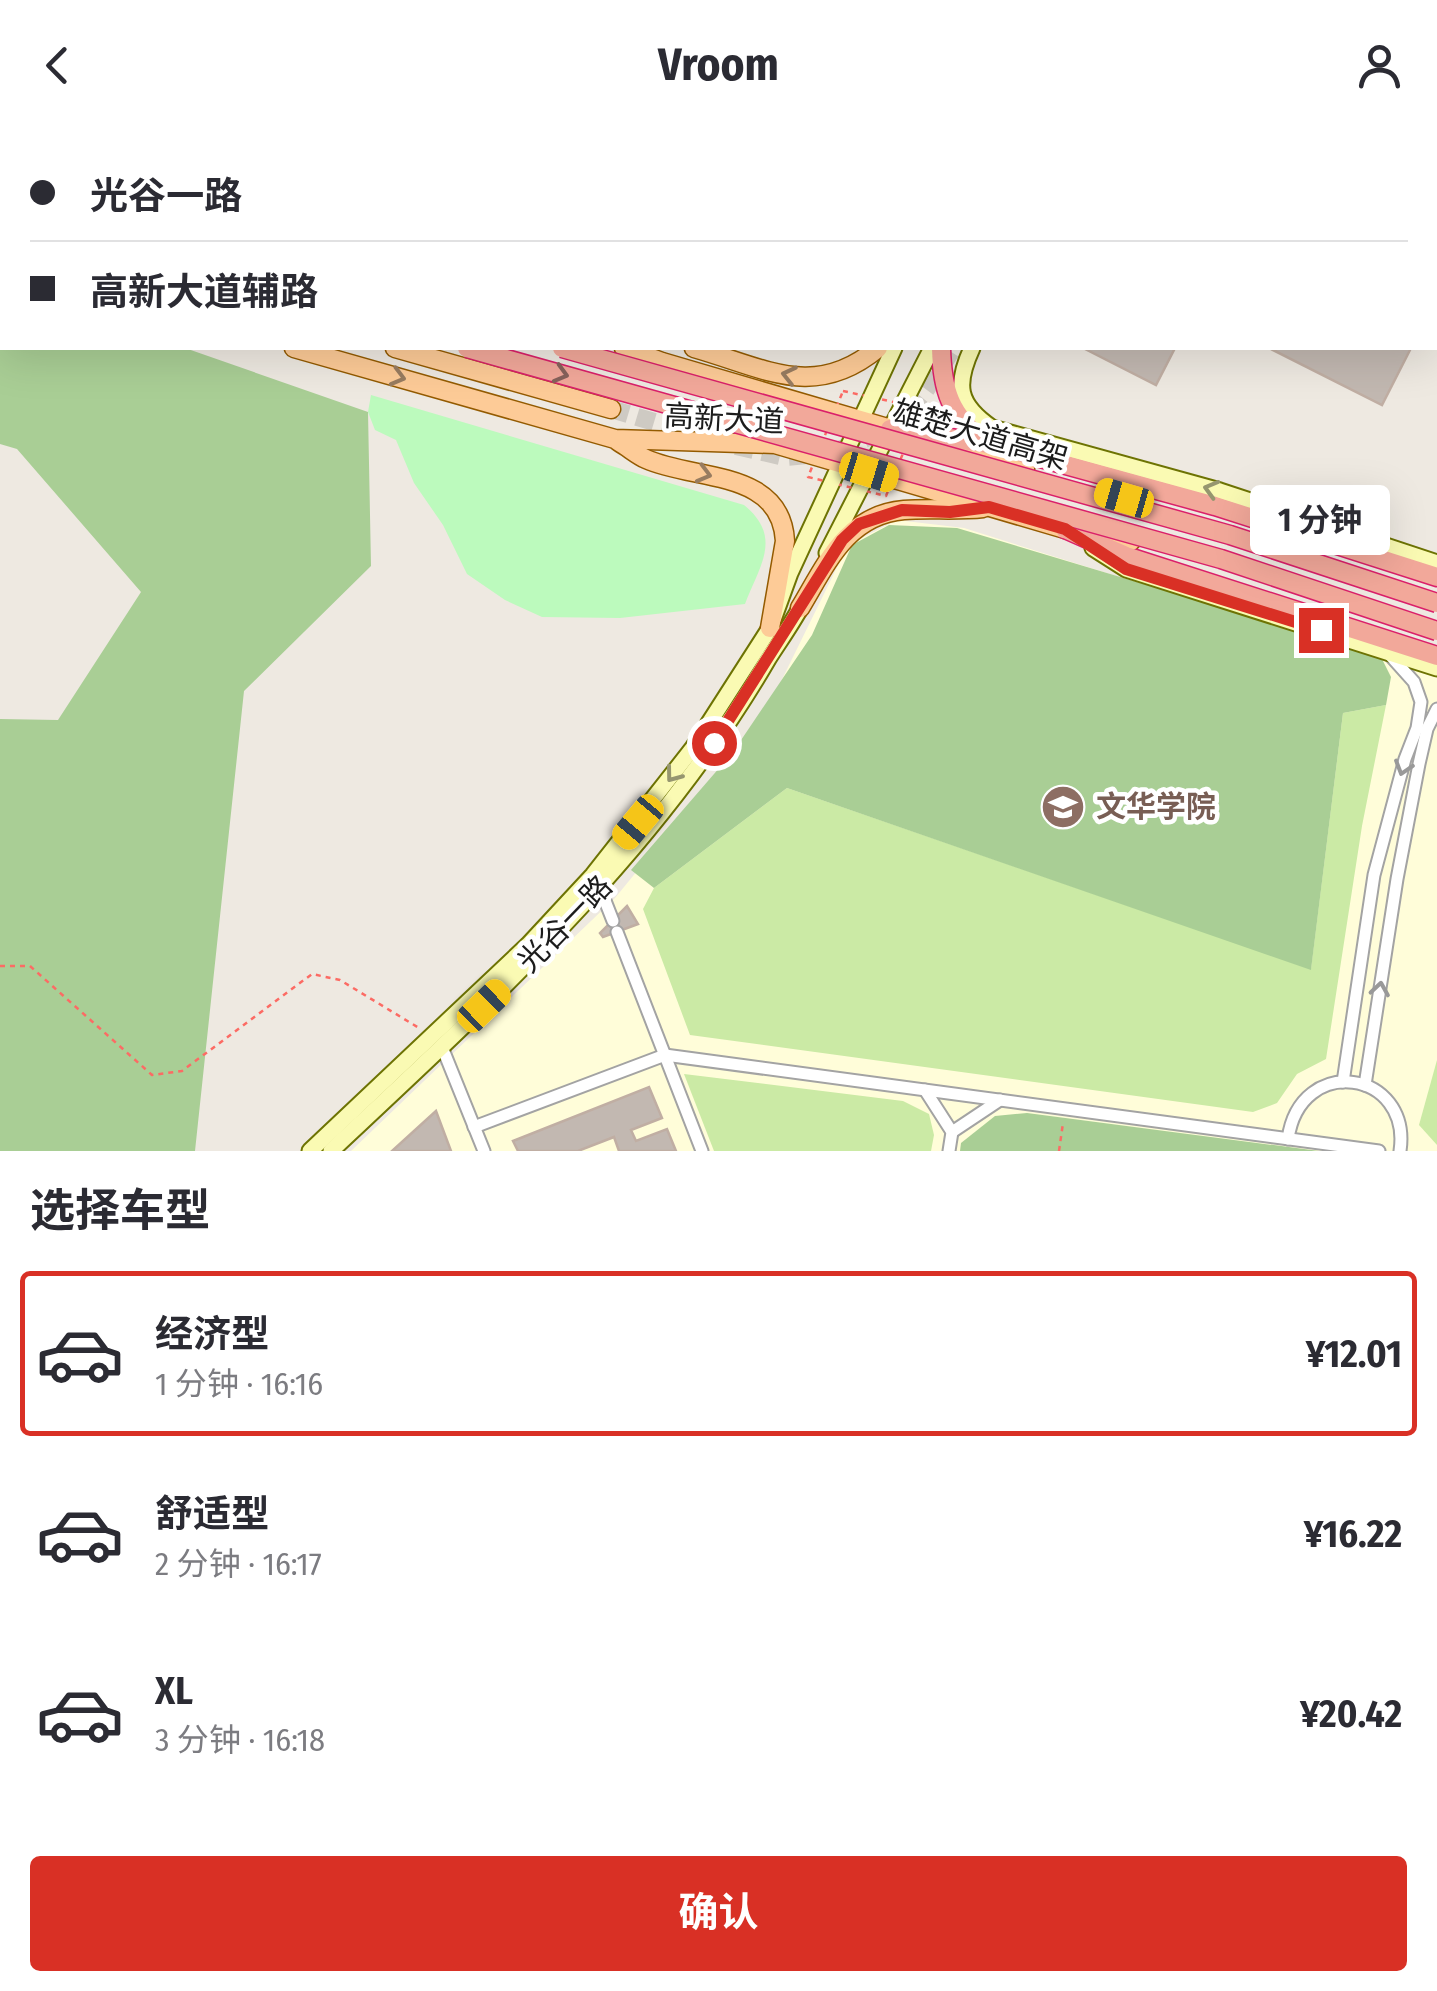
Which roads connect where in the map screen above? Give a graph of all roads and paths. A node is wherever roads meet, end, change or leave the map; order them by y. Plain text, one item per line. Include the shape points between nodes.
1 (301, 350) edge
2 (402, 350) edge
3 (474, 350) edge
4 (569, 350) edge
5 (630, 350) edge
6 (701, 350) edge
7 (875, 350) edge
8 (893, 350) edge
9 (931, 350) edge
10 (941, 350) edge
11 (971, 350) edge
12 (711, 376) junction
13 (610, 409) tunnel mouth
14 (860, 420) junction
15 (890, 429) junction
16 (615, 438) junction
17 (700, 442) junction
18 (989, 444) junction
19 (842, 463) junction
20 (869, 472) junction
21 (1087, 487) junction
22 (989, 507) junction
23 (1065, 529) junction
24 (1131, 541) junction
25 (804, 545) junction
26 (828, 553) junction
27 (1437, 563) edge
28 (1437, 577) edge
29 (1437, 594) edge
30 (1437, 603) edge
31 (800, 608) junction
32 (770, 628) junction
33 (1437, 634) edge
34 (1386, 650) junction
35 (1437, 656) edge
36 (1437, 668) edge
37 (1437, 709) edge
38 (600, 888) junction
39 (0, 966) edge
40 (437, 1042) junction
41 (664, 1055) junction
42 (1343, 1082) junction
43 (1365, 1085) junction
44 (924, 1090) junction
45 (1000, 1100) junction
46 (1065, 1109) junction
47 (474, 1127) junction
48 (952, 1132) junction
49 (1288, 1139) junction
50 (310, 1151) edge
51 (331, 1151) edge
52 (484, 1151) edge
53 (702, 1151) edge
54 (949, 1151) edge
55 (1060, 1151) edge
56 (1379, 1151) edge
57 (1400, 1151) edge

1 -> 16 main road, 高新大道
2 - 13 main road
3 -> 33 highway, 雄楚大道高架, bridge via 1221,559
4 - 30 highway, 雄楚大道高架, bridge via 1230,535
5 - 12 main road, 高新大道
7 -> 6 main road via 845,370 808,379
8 - 14 main road, 光谷一路
9 - 15 main road, 光谷一路
10 - 18 highway via 952,411
27 -> 11 main road via 1220,491 992,428 967,406 959,384
12 - 14 main road, 高新大道
12 - 17 main road via 734,398 735,416
14 - 15 main road, 高新大道
14 - 19 main road, 光谷一路
15 - 18 highway
15 - 20 main road, 光谷一路
15 - 21 main road, 高新大道
16 - 17 main road, 高新大道
16 -> 32 main road via 646,459 754,488 773,506 785,541
17 - 19 main road, 高新大道 via 774,444
18 - 28 highway via 1216,506
19 - 20 main road, 高新大道
19 - 25 main road, 光谷一路
20 - 22 main road, 高新大道
20 - 26 main road, 光谷一路
21 - 24 main road via 1063,499 1077,524
21 - 29 main road, 高新大道
22 - 23 main road, 高新大道
22 - 31 main road via 902,510 859,524
23 - 24 main road, 高新大道
23 - 34 main road via 1126,569
23 - 35 highway via 1126,556
24 - 33 main road, 高新大道
25 - 26 main road via 825,530
25 - 32 main road, 光谷一路
26 - 31 main road, 光谷一路
31 - 38 main road, 光谷一路 via 694,773
32 -> 40 main road, 光谷一路 via 730,696 638,822
34 - 36 main road
34 -> 42 street via 1414,682 1421,702 1374,876
43 -> 37 street via 1418,764
38 - 40 main road, 光谷一路 via 536,957
38 - 41 street
39 - 40 path via 30,966 152,1075 182,1071 312,974 340,980
40 - 47 street
40 - 50 main road, 光谷一路
40 - 51 main road, 光谷一路
41 - 44 street
41 - 47 street
41 - 53 street
42 - 43 street
42 - 49 street via 1305,1098
43 - 57 street via 1395,1112
44 - 45 street
44 - 48 street
45 - 46 street
45 - 48 street
46 - 49 street
46 - 55 path
47 - 52 street
48 - 54 street
49 - 56 street

